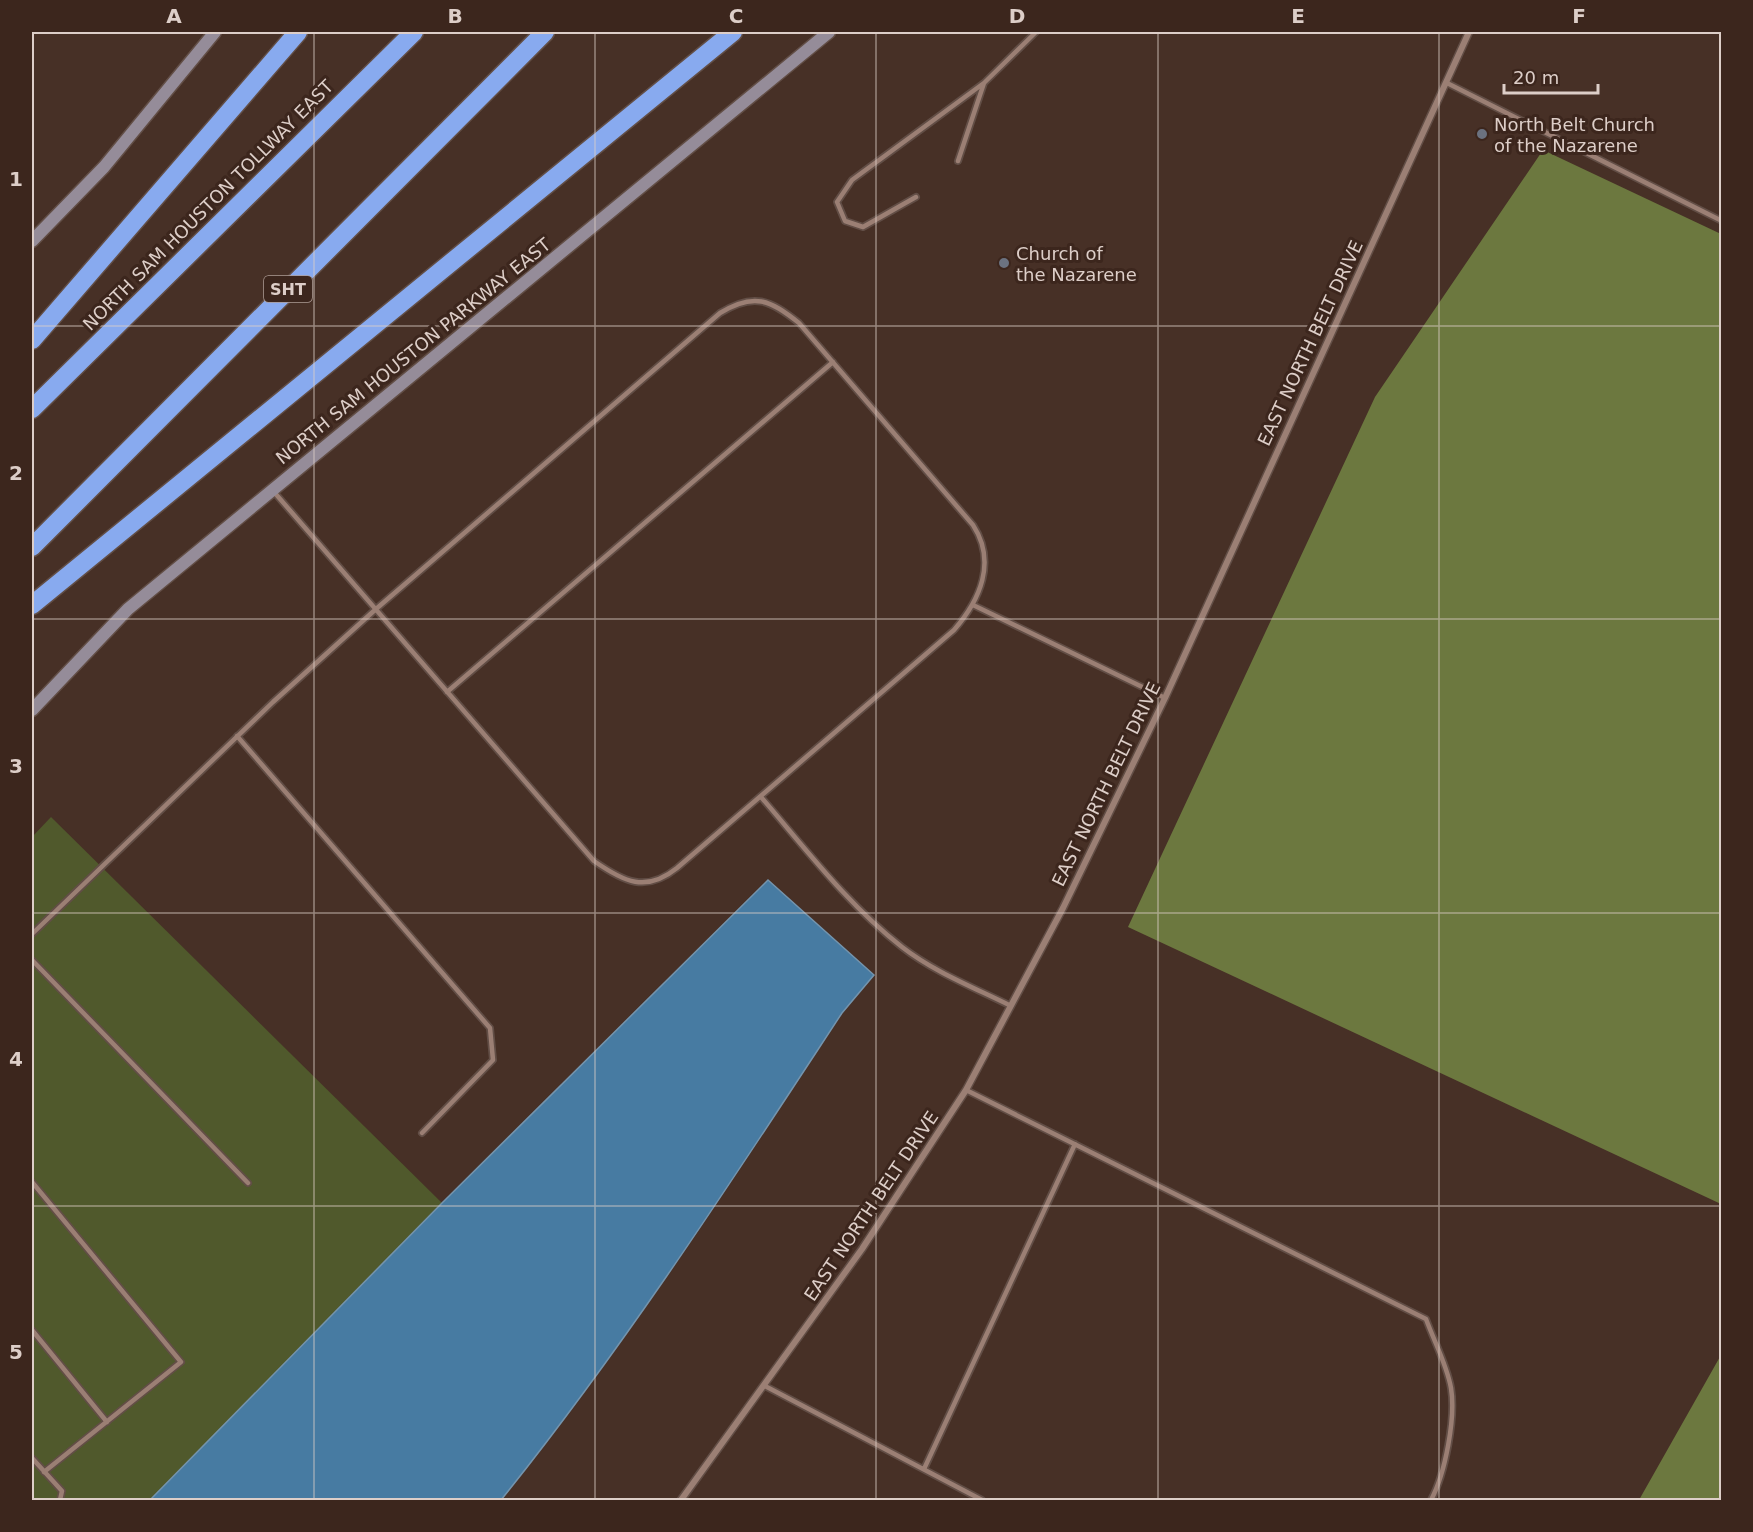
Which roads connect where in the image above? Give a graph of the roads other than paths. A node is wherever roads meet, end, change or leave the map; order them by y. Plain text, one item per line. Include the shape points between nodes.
1 (215, 32) edge
2 (298, 32) edge
3 (414, 32) edge
4 (545, 32) edge
5 (733, 32) edge
6 (829, 32) edge
7 (1036, 32) edge
8 (1469, 32) edge
9 (984, 83) junction
10 (1447, 83) junction
11 (958, 161) dead end
12 (916, 197) dead end
13 (1722, 221) edge
14 (32, 241) edge
15 (32, 340) edge
16 (833, 362) junction
17 (32, 409) edge
18 (273, 490) junction
19 (32, 547) edge
20 (32, 605) edge
21 (973, 605) junction
22 (376, 609) junction
23 (447, 692) junction
24 (1165, 698) junction
25 (32, 710) edge
26 (237, 736) junction
27 (760, 797) junction
28 (32, 934) edge
29 (32, 960) edge
30 (1011, 1006) junction
31 (966, 1090) junction
32 (422, 1133) dead end
33 (1074, 1144) junction
34 (32, 1182) edge
35 (248, 1183) dead end
36 (32, 1330) edge
37 (765, 1386) junction
38 (107, 1422) junction
39 (32, 1458) edge
40 (924, 1469) junction
41 (44, 1472) junction
42 (60, 1500) edge
43 (681, 1500) edge
44 (982, 1500) edge
45 (1431, 1500) edge

1 - 14 main road via 104,166
2 - 15 highway
3 - 17 highway, NORTH SAM HOUSTON TOLLWAY EAST
4 - 19 highway, SHT
5 - 20 highway
6 - 18 main road, NORTH SAM HOUSTON PARKWAY EAST
7 - 9 lane
8 - 10 street, EAST NORTH BELT DRIVE
9 - 11 lane
9 - 12 lane via 852,180 837,202 845,221 863,227
10 - 13 lane
10 - 24 street, EAST NORTH BELT DRIVE
16 - 21 lane via 981,537 985,570
16 - 22 lane via 799,322 777,307 762,300 732,305
16 - 23 lane
18 - 22 lane
18 - 25 main road, NORTH SAM HOUSTON PARKWAY EAST via 128,609
21 - 24 lane
21 - 27 lane via 954,630
22 - 23 lane
22 - 26 lane
23 - 27 lane via 594,861 623,879 648,884 667,876
24 - 30 street, EAST NORTH BELT DRIVE
26 - 28 lane
26 - 32 lane via 490,1028 492,1060
27 - 30 lane via 859,908 902,948
29 - 35 lane
30 - 31 street, EAST NORTH BELT DRIVE
31 - 33 lane
31 - 37 street, EAST NORTH BELT DRIVE via 862,1249
33 - 40 lane
33 - 45 lane via 1426,1319 1451,1389 1449,1438 1440,1483
34 - 38 lane via 181,1362
36 - 38 lane
37 - 40 lane
37 - 43 street, EAST NORTH BELT DRIVE
38 - 41 lane
39 - 41 lane
40 - 44 lane
41 - 42 lane via 62,1491

